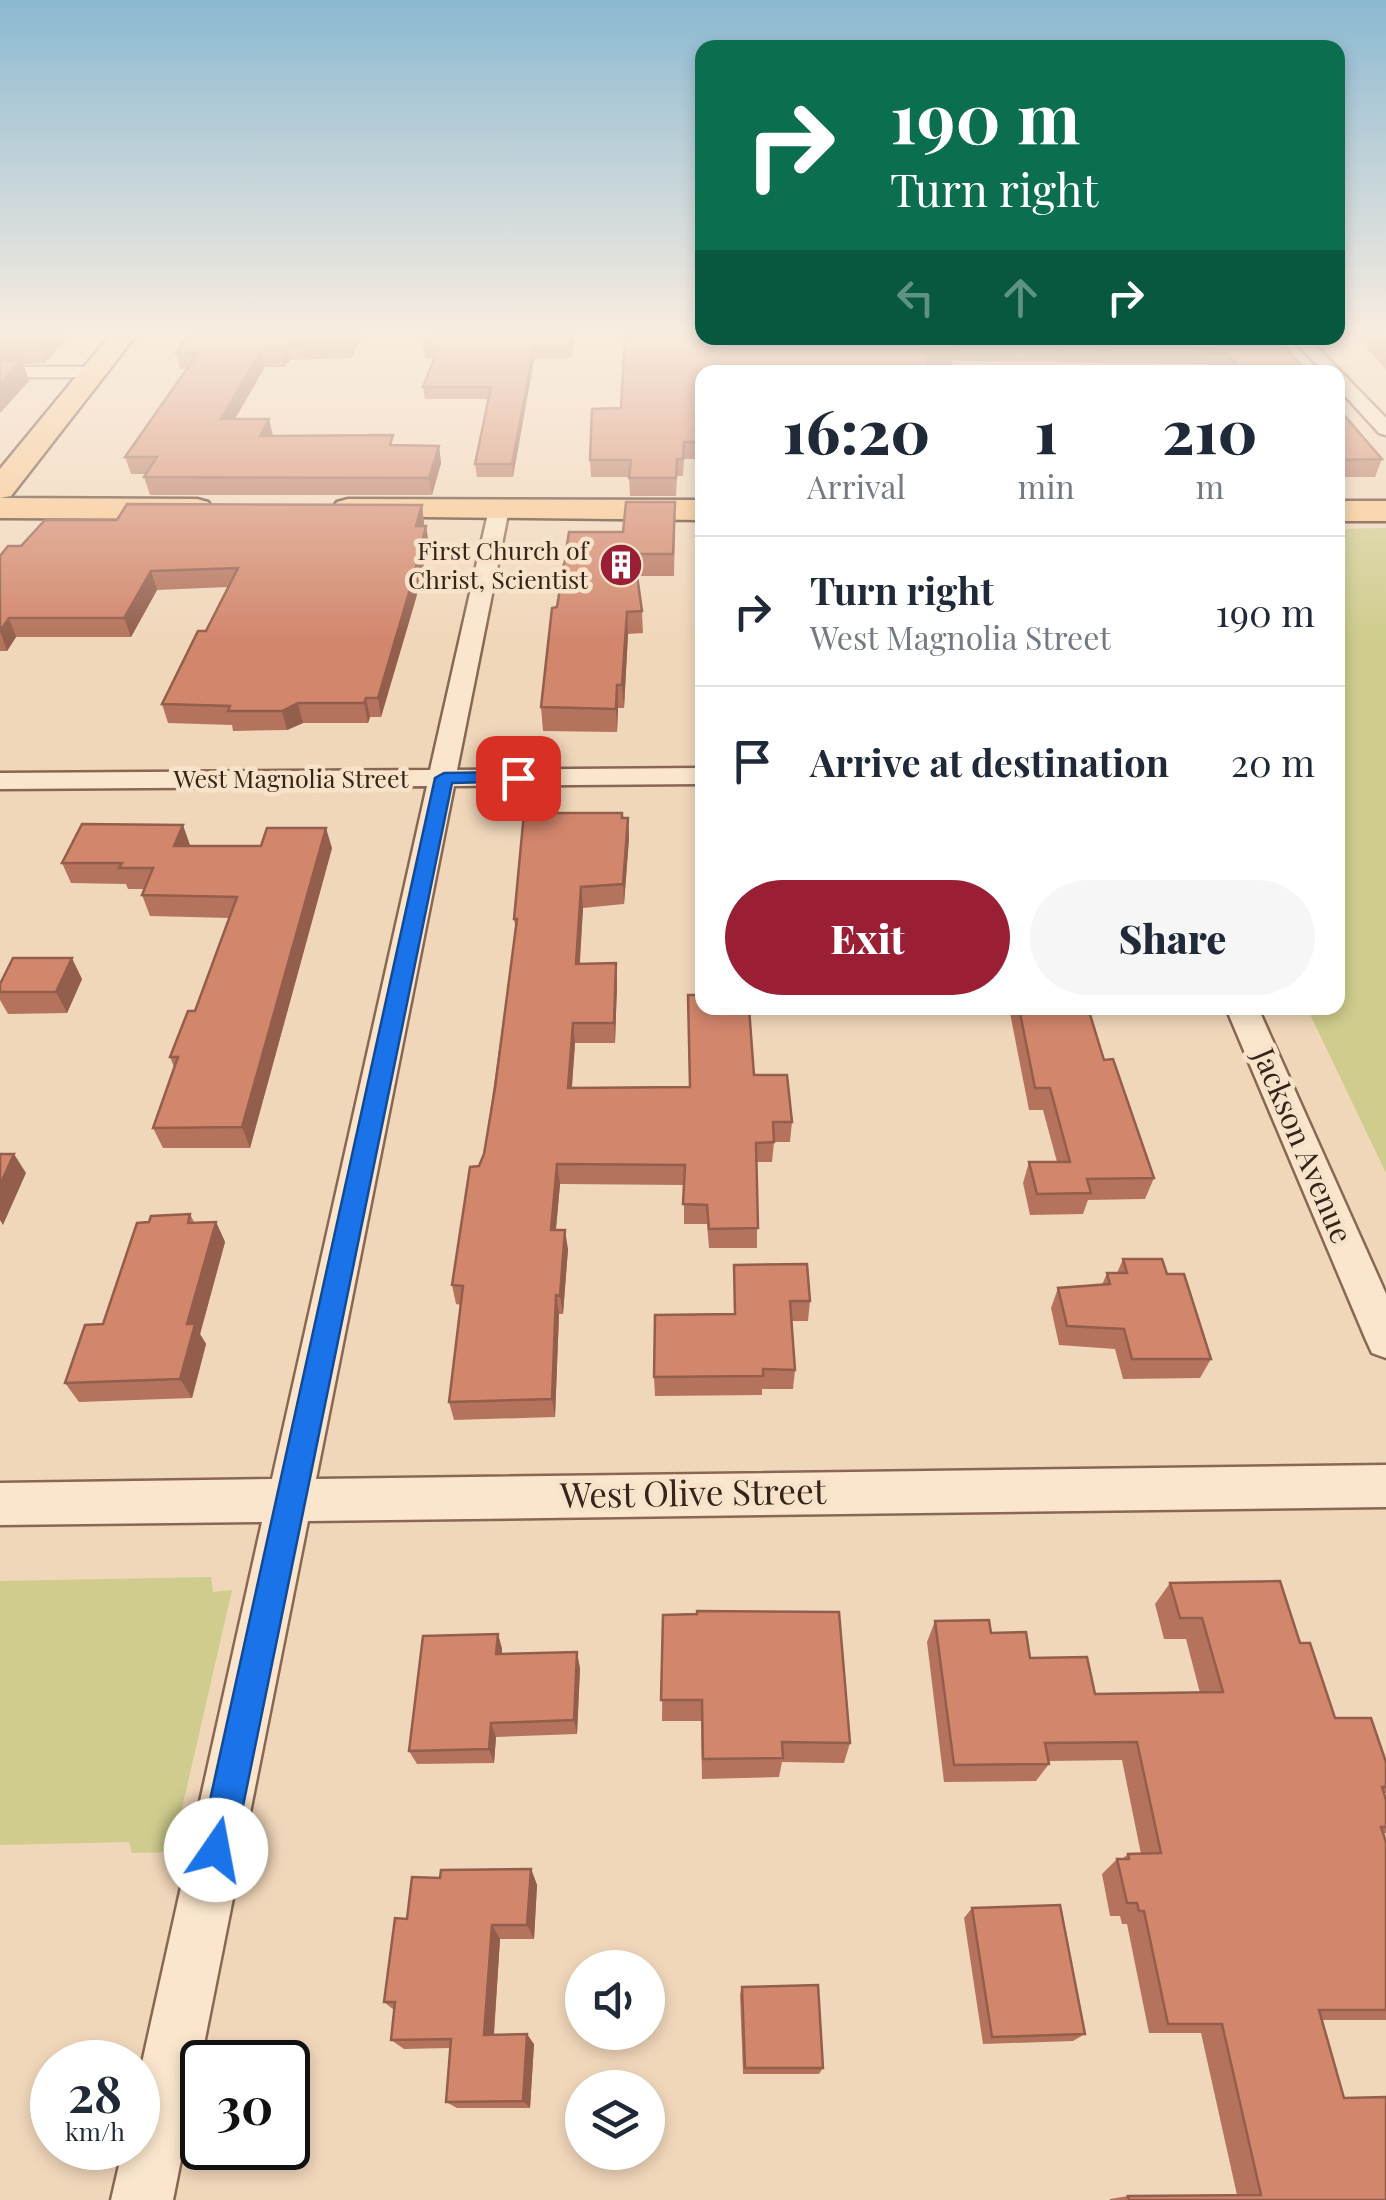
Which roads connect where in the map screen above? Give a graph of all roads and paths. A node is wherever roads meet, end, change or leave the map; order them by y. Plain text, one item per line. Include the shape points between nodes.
1 (42, 437) edge
2 (0, 488) edge
3 (0, 508) edge
4 (499, 509) junction
5 (223, 510) edge
6 (320, 510) edge
7 (695, 510) edge
8 (1345, 511) edge
9 (1386, 511) edge
10 (695, 776) edge
11 (444, 778) junction
12 (0, 781) edge
13 (1245, 1015) edge
14 (1386, 1340) edge
15 (1386, 1486) edge
16 (291, 1499) junction
17 (0, 1504) edge
18 (142, 2200) edge

1 - 2 main road
3 - 5 main road
4 - 6 main road
4 - 7 main road
4 - 11 street
8 - 9 main road
10 - 11 street, West Magnolia Street
11 - 12 street, West Magnolia Street
11 - 16 street
13 - 14 street, Jackson Avenue
15 - 16 street, West Olive Street
16 - 17 street, West Olive Street
16 - 18 street

